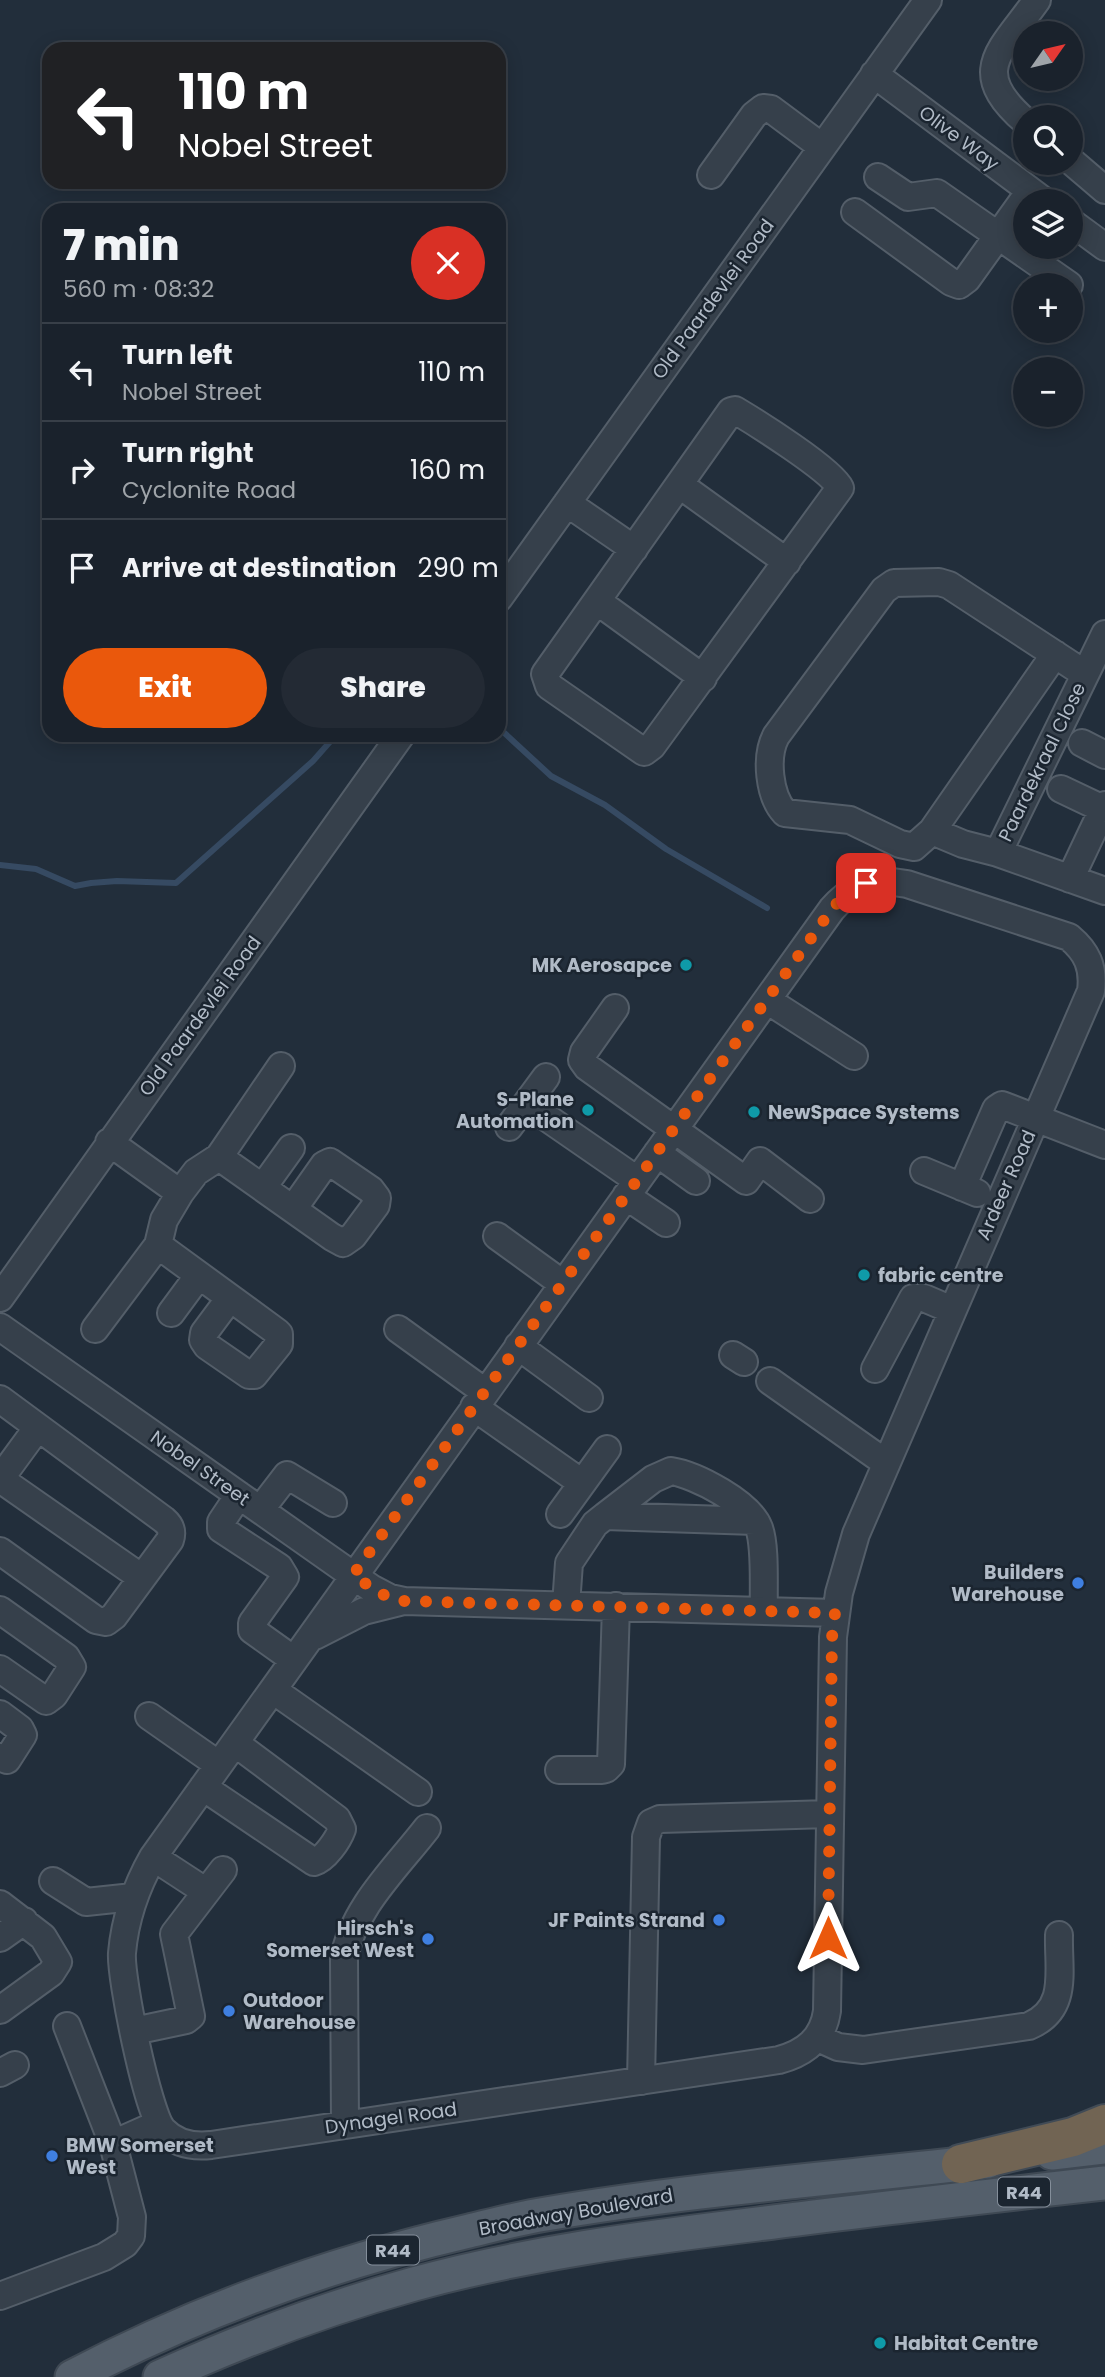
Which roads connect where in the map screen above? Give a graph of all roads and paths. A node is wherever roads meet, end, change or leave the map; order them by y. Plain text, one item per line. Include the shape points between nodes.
1 (928, 0) edge
2 (1037, 0) edge
3 (874, 74) junction
4 (1013, 110) edge
5 (822, 147) junction
6 (1083, 172) edge
7 (711, 175) dead end
8 (878, 177) dead end
9 (1028, 189) edge
10 (1105, 191) edge
11 (855, 212) dead end
12 (1013, 221) edge
13 (1083, 231) edge
14 (999, 235) junction
15 (1105, 247) edge
16 (1052, 273) edge
17 (680, 485) junction
18 (567, 503) junction
19 (634, 549) junction
20 (787, 562) junction
21 (506, 588) edge
22 (597, 601) junction
23 (1105, 634) edge
24 (1055, 654) junction
25 (1085, 674) junction
26 (703, 678) junction
27 (396, 742) edge
28 (1061, 789) dead end
29 (1104, 807) edge
30 (932, 831) junction
31 (998, 853) junction
32 (1070, 879) junction
33 (1105, 891) edge
34 (767, 1000) junction
35 (615, 1008) dead end
36 (853, 1056) dead end
37 (281, 1066) dead end
38 (546, 1077) dead end
39 (527, 1104) junction
40 (1036, 1117) junction
41 (509, 1127) dead end
42 (673, 1129) junction
43 (109, 1142) junction
44 (1105, 1145) edge
45 (291, 1149) dead end
46 (657, 1153) junction
47 (219, 1157) junction
48 (924, 1171) dead end
49 (696, 1181) dead end
50 (263, 1187) junction
51 (962, 1187) junction
52 (631, 1188) junction
53 (180, 1193) junction
54 (810, 1199) dead end
55 (998, 1203) junction
56 (293, 1209) dead end
57 (666, 1223) dead end
58 (497, 1236) dead end
59 (158, 1245) junction
60 (199, 1275) junction
61 (563, 1284) junction
62 (0, 1298) edge
63 (230, 1298) dead end
64 (952, 1310) junction
65 (171, 1313) dead end
66 (0, 1327) edge
67 (95, 1329) dead end
68 (398, 1329) dead end
69 (888, 1343) junction
70 (518, 1346) junction
71 (929, 1364) junction
72 (875, 1369) dead end
73 (770, 1381) dead end
74 (589, 1398) dead end
75 (0, 1399) edge
76 (479, 1400) junction
77 (38, 1427) junction
78 (607, 1450) dead end
79 (886, 1463) junction
80 (0, 1479) edge
81 (582, 1483) junction
82 (250, 1503) junction
83 (333, 1503) dead end
84 (560, 1514) dead end
85 (605, 1517) junction
86 (755, 1521) junction
87 (0, 1551) edge
88 (353, 1575) junction
89 (142, 1578) junction
90 (404, 1601) junction
91 (566, 1605) junction
92 (616, 1606) junction
93 (764, 1609) junction
94 (0, 1610) edge
95 (835, 1613) junction
96 (302, 1649) junction
97 (0, 1669) edge
98 (273, 1690) junction
99 (0, 1714) edge
100 (149, 1716) dead end
101 (235, 1743) junction
102 (0, 1757) edge
103 (219, 1765) junction
104 (559, 1770) dead end
105 (203, 1787) junction
106 (418, 1792) dead end
107 (829, 1814) junction
108 (428, 1828) dead end
109 (153, 1857) junction
110 (223, 1870) dead end
111 (53, 1881) dead end
112 (205, 1892) junction
113 (133, 1897) junction
114 (0, 1904) edge
115 (24, 1921) junction
116 (1059, 1935) dead end
117 (0, 1938) edge
118 (0, 2010) edge
119 (66, 2026) dead end
120 (134, 2031) junction
121 (818, 2038) junction
122 (641, 2081) junction
123 (158, 2124) junction
124 (1105, 2124) edge
125 (345, 2125) junction
126 (113, 2144) junction
127 (1105, 2147) edge
128 (961, 2164) junction
129 (1105, 2183) edge
130 (0, 2296) edge
131 (281, 2327) junction
132 (72, 2377) edge
133 (160, 2377) edge
134 (208, 2377) edge

1 - 3 street, Old Paardevlei Road
2 - 4 street via 993,68 1003,101
3 - 5 street, Old Paardevlei Road
3 - 9 street, Olive Way
5 - 7 street via 771,109 763,108
5 - 18 street, Old Paardevlei Road
6 - 10 street
8 - 14 street via 908,197 937,193
11 - 14 street via 959,285
12 - 14 street
13 - 15 street
14 - 16 street
17 - 19 street
17 - 20 street
17 - 20 street via 735,410 817,466 837,482 839,490
18 - 19 street
18 - 21 street, Old Paardevlei Road
19 - 22 street
20 - 26 street
22 - 26 street
22 - 26 street via 545,678 549,686 604,726 647,751
23 - 25 street, Paardekraal Close
24 - 25 street
24 - 30 street
24 - 30 street via 949,585 894,583 884,590 776,736 770,752 772,792 785,813 850,820 907,846 921,842
25 - 31 street, Paardekraal Close
27 - 43 street, Old Paardevlei Road
28 - 29 street
29 - 32 street
30 - 31 street
31 - 32 street
32 - 33 street
34 - 36 street
34 - 40 street, Ardeer Road via 832,909 846,893 866,883 907,884 1069,937 1090,962 1091,991
34 - 42 street, Ardeer Road
35 - 42 street via 584,1052 584,1064
37 - 47 street
38 - 39 street
39 - 41 street
39 - 52 street
40 - 44 street
40 - 51 street via 999,1106
40 - 55 street, Ardeer Road
42 - 46 street, Ardeer Road
42 - 54 street via 746,1181 760,1161
43 - 53 street
43 - 62 street, Old Paardevlei Road
45 - 50 street
46 - 49 street
46 - 52 street, Ardeer Road
47 - 50 street
47 - 53 street via 196,1172
48 - 51 street
50 - 56 street
51 - 55 street
52 - 57 street
52 - 61 street, Ardeer Road
53 - 59 street via 164,1220
55 - 64 street, Ardeer Road
58 - 61 street
59 - 60 street
59 - 67 street
60 - 63 street
60 - 65 street
61 - 70 street, Ardeer Road
64 - 69 street via 915,1297
64 - 71 street, Ardeer Road
66 - 82 street, Nobel Street
68 - 76 street
69 - 71 street
69 - 72 street
70 - 74 street
70 - 76 street, Ardeer Road
71 - 79 street, Ardeer Road
73 - 79 street
75 - 77 street
76 - 81 street
76 - 88 street, Ardeer Road
77 - 80 street
77 - 89 street via 168,1524 170,1540
78 - 81 street
79 - 95 street, Ardeer Road via 856,1534
80 - 89 street
81 - 84 street
82 - 83 street via 287,1475
82 - 88 street, Nobel Street
82 - 96 street via 221,1522 221,1529 279,1567 285,1577 252,1623 252,1630
85 - 86 street
85 - 86 street via 653,1479 671,1471 720,1492
85 - 91 street via 595,1524 569,1563
86 - 93 street via 761,1536
87 - 89 street via 102,1622 114,1616
88 - 90 street, Nobel Street via 381,1594
88 - 96 street
90 - 91 street, Nobel Street
90 - 96 street, Nobel Street via 364,1611
91 - 92 street, Nobel Street
92 - 93 street, Nobel Street
92 - 104 street via 611,1764 601,1770
93 - 95 street, Nobel Street
94 - 97 street via 66,1657 72,1667 47,1700
95 - 107 street
96 - 98 street
98 - 101 street
98 - 106 street
99 - 102 street via 23,1735 7,1760
100 - 103 street
101 - 103 street
101 - 105 street via 337,1819 342,1829 339,1835 314,1862
103 - 105 street
105 - 109 street
107 - 121 street via 827,2011
107 - 122 street via 660,1819 649,1826
108 - 125 street via 360,1914 347,1941
109 - 112 street
109 - 113 street
110 - 112 street
111 - 113 street via 86,1902
112 - 120 street via 174,1934 191,2015
113 - 120 street via 122,1961
114 - 115 street
115 - 117 street
115 - 118 street via 50,1946 57,1966
116 - 121 street via 1058,1999 1041,2021 863,2050 838,2047
119 - 126 street
120 - 123 street
121 - 122 street, Dynagel Road via 794,2056 779,2060
122 - 125 street, Dynagel Road
123 - 125 street, Dynagel Road via 174,2140 198,2146
123 - 126 street
124 - 128 highway via 1073,2137
126 - 130 street via 132,2217 131,2236 104,2258
127 - 128 main road, Broadway Boulevard / R44
128 - 132 main road, Broadway Boulevard / R44 via 650,2198 543,2214 410,2245 284,2284 201,2316
129 - 131 main road, Broadway Boulevard / R44 via 605,2243 414,2284
131 - 133 main road, Broadway Boulevard / R44
131 - 134 main road via 239,2362

